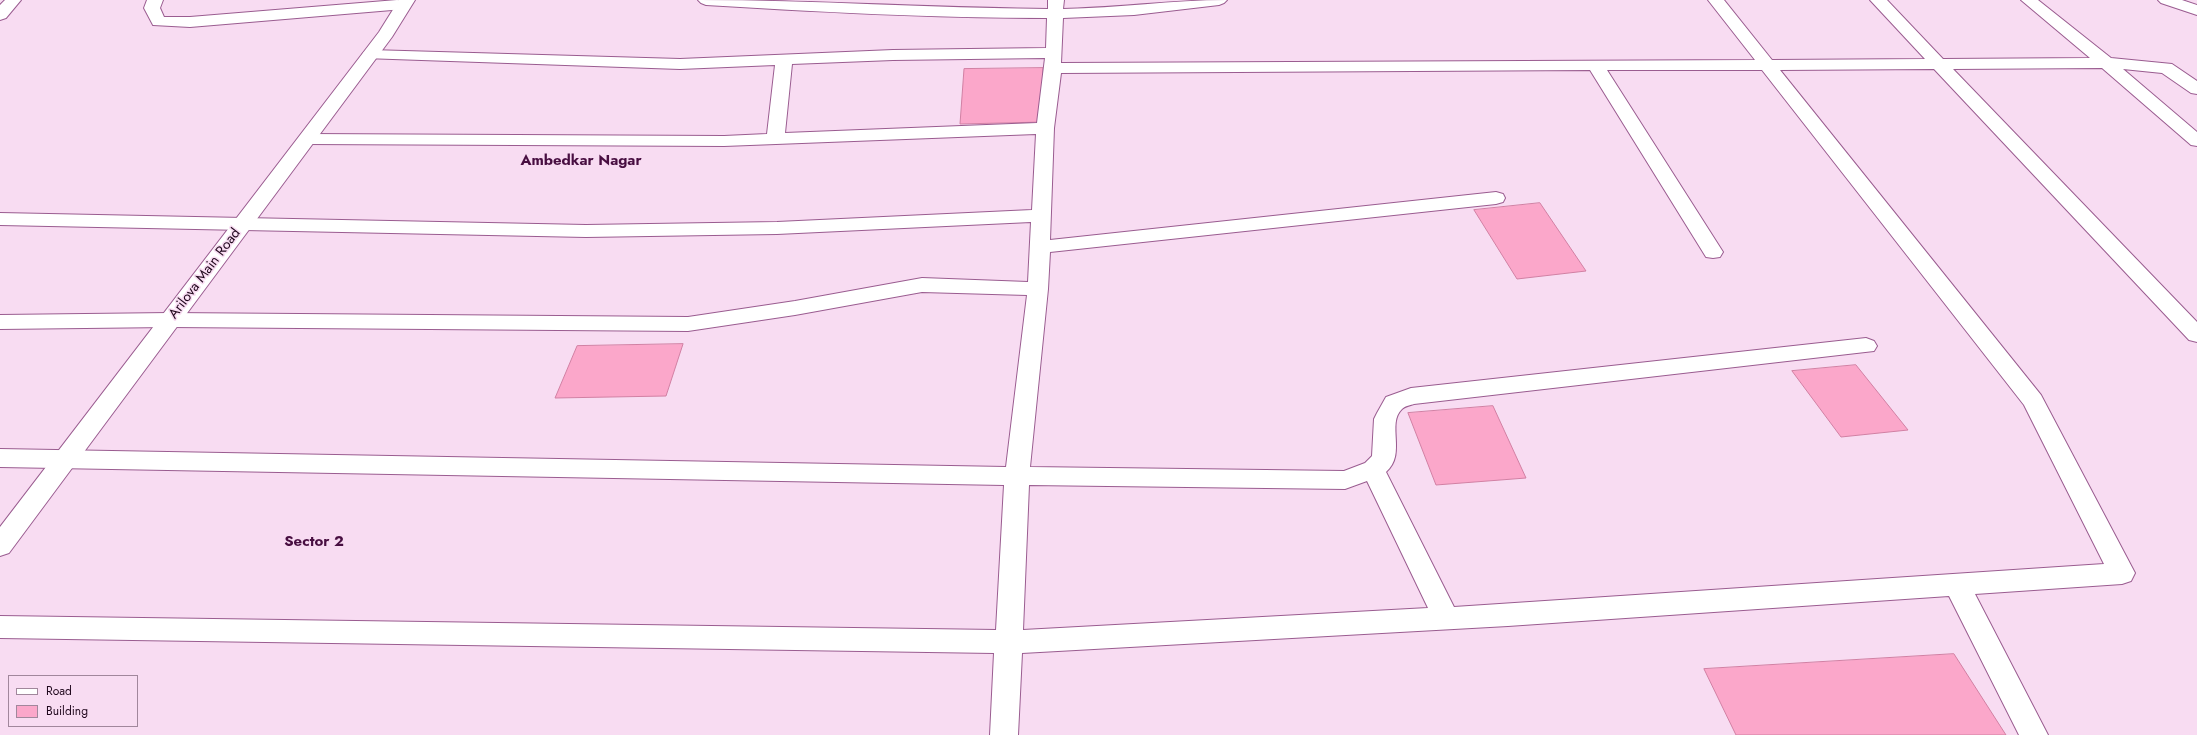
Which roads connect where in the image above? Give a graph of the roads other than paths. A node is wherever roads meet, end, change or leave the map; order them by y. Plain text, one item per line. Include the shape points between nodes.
1 (13, 0) edge
2 (155, 0) edge
3 (706, 0) edge
4 (1219, 0) edge
5 (1716, 0) edge
6 (1878, 0) edge
7 (2029, 0) edge
8 (2166, 0) edge
9 (405, 2) edge
10 (1056, 7) edge
11 (2197, 10) edge
12 (0, 15) edge
13 (370, 55) junction
14 (784, 60) junction
15 (1053, 60) junction
16 (2106, 63) junction
17 (1941, 64) junction
18 (1596, 66) junction
19 (1768, 66) junction
20 (2197, 88) edge
21 (1045, 128) junction
22 (307, 139) junction
23 (775, 139) junction
24 (2197, 141) edge
25 (1496, 198) dead end
26 (1041, 216) junction
27 (0, 219) edge
28 (242, 225) junction
29 (1041, 247) junction
30 (1713, 252) dead end
31 (1038, 289) junction
32 (170, 320) junction
33 (0, 322) edge
34 (2197, 335) edge
35 (1866, 346) dead end
36 (0, 458) edge
37 (66, 458) junction
38 (1373, 469) junction
39 (1017, 476) junction
40 (0, 546) edge
41 (1957, 585) junction
42 (1446, 618) junction
43 (0, 627) edge
44 (1009, 642) junction
45 (1004, 735) edge
46 (2034, 735) edge

1 - 12 street
2 - 9 street via 152,8 159,22 190,22
3 - 10 street via 843,9
4 - 10 street via 1127,11
5 - 19 street
6 - 17 street
7 - 16 street
8 - 11 street
9 - 13 street, Arilova Main Road
10 - 15 street
13 - 14 street via 680,64
13 - 22 street, Arilova Main Road
14 - 15 street via 893,55
14 - 23 street
15 - 18 street
15 - 21 street
16 - 17 street
16 - 20 street via 2166,68
16 - 24 street
17 - 19 street
17 - 34 street
18 - 19 street
18 - 30 street
19 - 41 street via 2032,401 2122,573
21 - 23 street
21 - 26 street
22 - 23 street
22 - 28 street, Arilova Main Road
25 - 29 street
26 - 28 street via 777,228 586,231
26 - 29 street
27 - 28 street
28 - 32 street, Arilova Main Road
29 - 31 street
31 - 32 street via 922,285 688,324
31 - 39 street
32 - 33 street
32 - 37 street, Arilova Main Road
35 - 38 street via 1411,396 1394,403 1385,419 1384,460
36 - 37 street
37 - 39 street
37 - 40 street, Arilova Main Road
38 - 39 street via 1345,480
38 - 42 street
39 - 44 street
41 - 42 street
41 - 46 street
42 - 44 street
43 - 44 street
44 - 45 street

